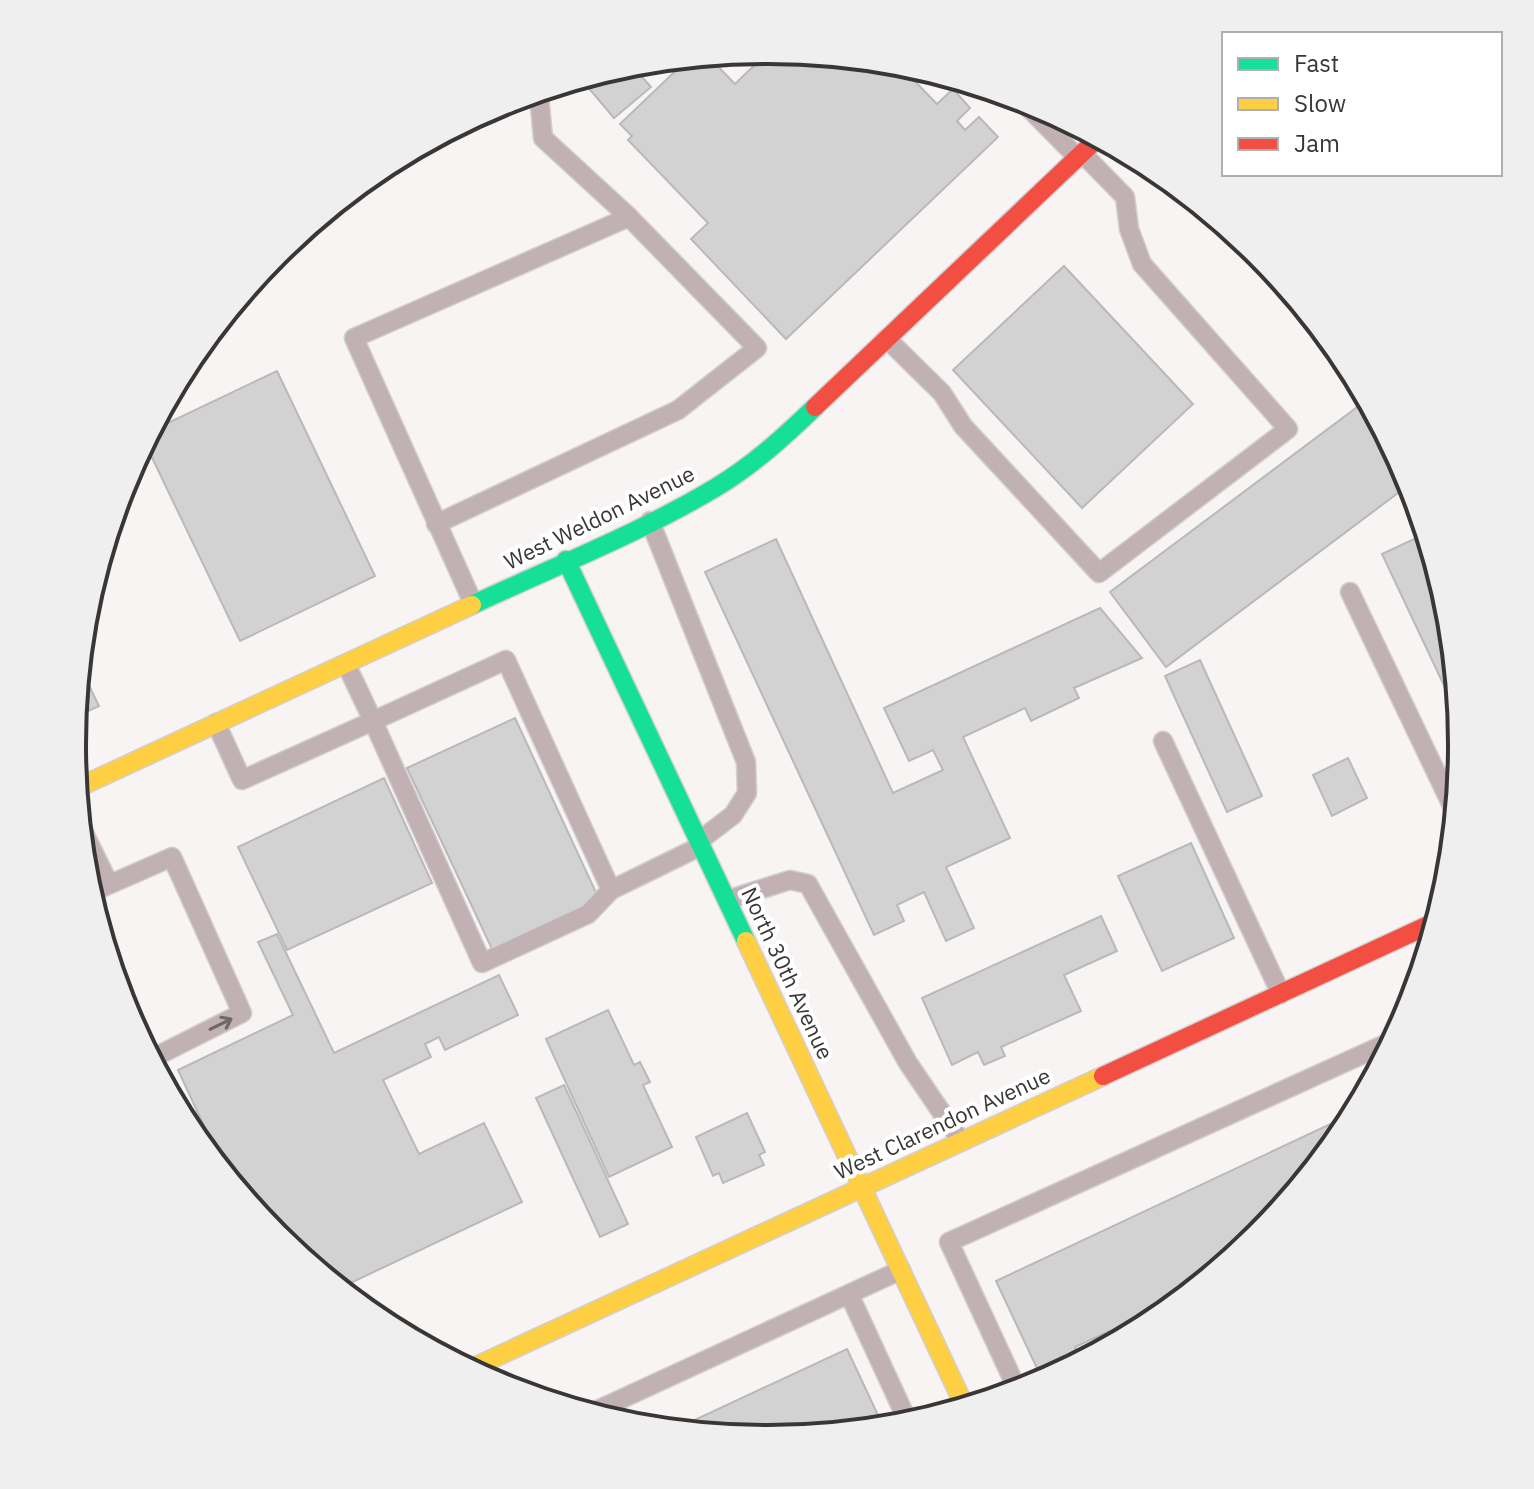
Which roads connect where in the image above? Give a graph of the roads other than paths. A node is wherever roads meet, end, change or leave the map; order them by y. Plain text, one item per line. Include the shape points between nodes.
1 (540, 103) edge
2 (1048, 125) edge
3 (1090, 146) edge
4 (1080, 155) junction
5 (629, 217) junction
6 (887, 338) junction
7 (650, 521) junction
8 (436, 524) junction
9 (566, 560) junction
10 (1350, 592) dead end
11 (473, 603) junction
12 (346, 663) junction
13 (373, 721) junction
14 (216, 723) junction
15 (1163, 741) dead end
16 (88, 783) edge
17 (1446, 792) edge
18 (700, 843) junction
19 (97, 859) edge
20 (109, 884) junction
21 (102, 887) edge
22 (611, 890) junction
23 (727, 900) junction
24 (1422, 928) edge
25 (1281, 994) junction
26 (1375, 1049) edge
27 (162, 1054) edge
28 (961, 1141) junction
29 (862, 1186) junction
30 (901, 1270) junction
31 (849, 1294) junction
32 (484, 1363) edge
33 (1012, 1379) edge
34 (960, 1397) edge
35 (607, 1406) edge
36 (903, 1411) edge

1 - 5 lane via 543,138
2 - 4 lane
3 - 4 street, West Weldon Avenue
4 - 6 street, West Weldon Avenue
4 - 6 lane via 1125,197 1142,264 1288,429 1099,573
5 - 8 lane via 354,338
5 - 8 lane via 757,348 678,410
6 - 7 street, West Weldon Avenue via 773,447 717,487
7 - 9 street, West Weldon Avenue
7 - 18 lane via 746,762 747,793 733,815
8 - 11 lane
9 - 11 street, West Weldon Avenue
9 - 18 street, North 30th Avenue
10 - 17 lane
11 - 12 street, West Weldon Avenue
12 - 13 lane
12 - 14 street, West Weldon Avenue
13 - 14 lane via 242,780
13 - 22 lane via 506,660
13 - 22 lane via 482,963 588,914
14 - 16 street, West Weldon Avenue
15 - 25 lane
18 - 22 lane
18 - 23 street, North 30th Avenue
19 - 20 lane
20 - 21 lane
27 -> 20 lane via 242,1013 172,857
23 - 28 lane via 790,880 808,884 908,1063
23 - 29 street, North 30th Avenue
24 - 25 street, West Clarendon Avenue
25 - 28 street, West Clarendon Avenue
26 - 33 lane via 949,1242
28 - 29 street, West Clarendon Avenue
29 - 30 street, North 30th Avenue
29 - 32 street, West Clarendon Avenue
30 - 31 lane
30 - 34 street, North 30th Avenue
31 - 35 lane
31 - 36 lane

